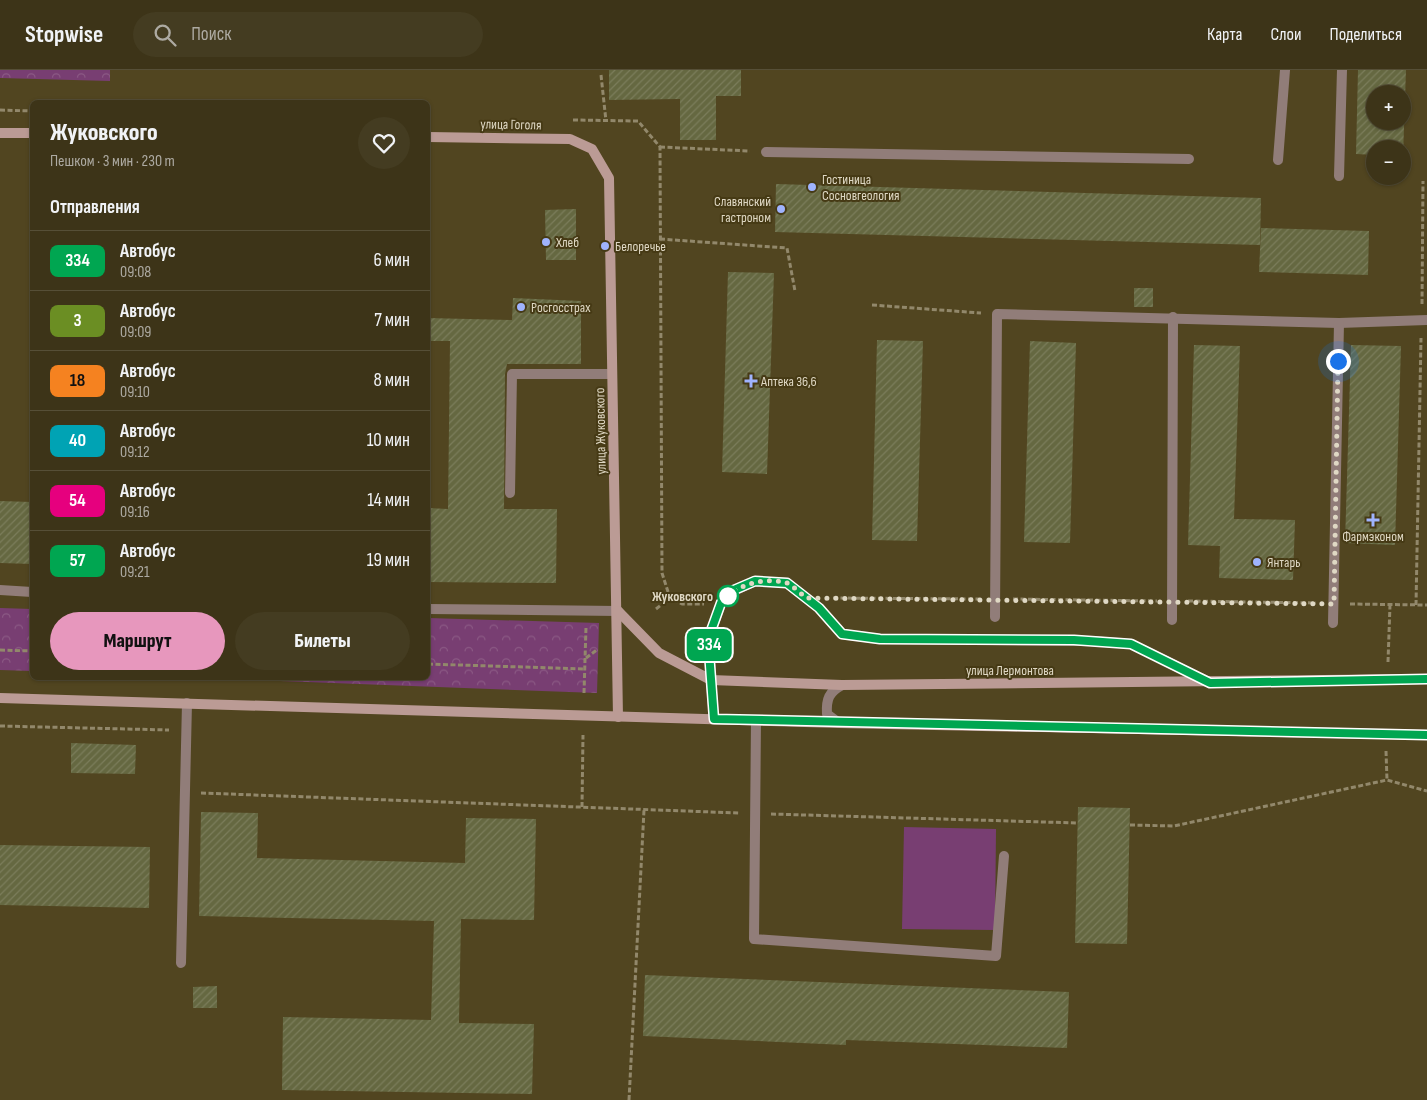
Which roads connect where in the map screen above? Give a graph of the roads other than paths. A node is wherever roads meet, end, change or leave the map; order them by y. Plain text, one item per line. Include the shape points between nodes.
1 (1285, 70) edge
2 (1342, 70) edge
3 (0, 133) edge
4 (30, 133) edge
5 (430, 137) edge
6 (592, 149) joint
7 (766, 152) road end
8 (1189, 159) dead end
9 (1278, 160) dead end
10 (1339, 176) dead end
11 (1173, 317) junction
12 (1424, 320) edge
13 (1338, 324) junction
14 (612, 374) junction
15 (510, 493) dead end
16 (0, 590) edge
17 (30, 592) edge
18 (430, 609) edge
19 (618, 611) junction
20 (995, 617) dead end
21 (1172, 620) dead end
22 (1333, 623) dead end
23 (1427, 679) edge
24 (711, 680) junction
25 (1210, 683) junction
26 (842, 685) junction
27 (0, 698) edge
28 (188, 703) junction
29 (618, 717) junction
30 (714, 719) junction
31 (756, 720) junction
32 (839, 723) junction
33 (1427, 735) edge
34 (1004, 856) dead end
35 (182, 962) dead end

1 - 9 lane
2 - 10 lane
3 - 4 main road
5 - 6 main road, улица Гоголя via 570,138
6 - 14 main road, улица Жуковского via 609,178
7 - 8 lane
11 - 13 lane
11 - 20 lane via 997,314
11 - 21 lane
12 - 13 lane
13 - 22 lane
14 - 15 lane via 512,374
14 - 19 main road, улица Жуковского
16 - 17 lane
18 - 19 lane
19 - 24 main road, улица Лермонтова via 659,653
19 - 29 main road, улица Жуковского
23 - 25 main road, улица Лермонтова
24 - 25 lane via 708,639 721,603 734,590 755,581 787,583 819,608 842,634 880,639 1131,644
24 - 26 main road, улица Лермонтова
24 - 30 main road
25 - 26 main road, улица Лермонтова
26 - 32 lane via 831,691 826,703 827,714
27 - 28 main road
28 - 29 main road
28 - 35 lane
29 - 30 main road
30 - 31 main road
31 - 32 main road
31 - 34 lane via 754,939 996,956
32 - 33 main road

